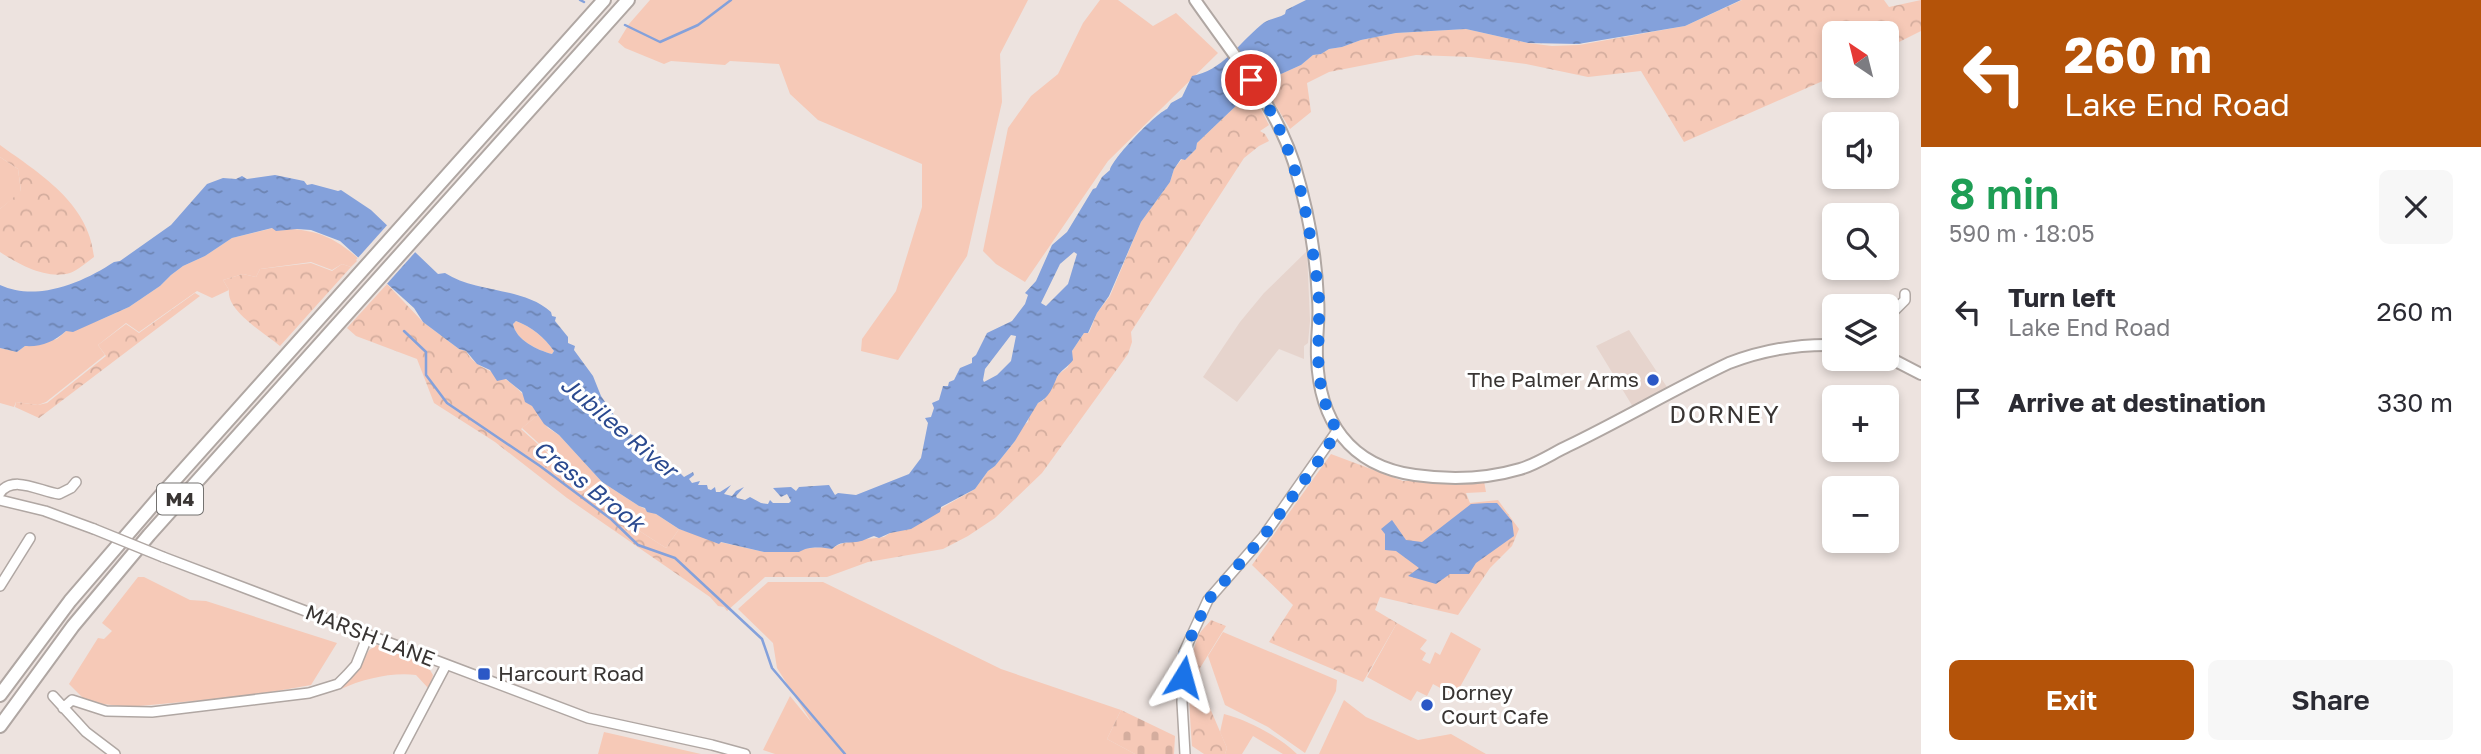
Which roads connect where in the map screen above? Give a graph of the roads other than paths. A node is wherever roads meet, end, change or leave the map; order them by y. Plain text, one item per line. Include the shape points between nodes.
1 (604, 0) edge
2 (628, 0) edge
3 (1195, 0) edge
4 (1905, 294) dead end
5 (1899, 306) edge
6 (1822, 346) edge
7 (1899, 363) edge
8 (1921, 374) edge
9 (1337, 431) junction
10 (76, 482) dead end
11 (0, 493) edge
12 (0, 500) edge
13 (30, 538) dead end
14 (0, 586) edge
15 (368, 635) junction
16 (446, 665) junction
17 (0, 695) edge
18 (53, 696) dead end
19 (63, 708) junction
20 (0, 726) edge
21 (115, 754) edge
22 (398, 754) edge
23 (745, 754) edge
24 (1185, 754) edge

1 - 17 highway, M4 via 172,482 93,574
2 - 20 highway, M4 via 124,564
3 - 9 main road via 1262,96 1294,162 1319,300 1318,378 1326,411
4 - 5 street
6 - 9 main road via 1752,354 1522,469 1480,477 1401,473 1375,464
7 - 8 main road
9 - 24 street via 1263,537 1208,600 1184,652
10 - 11 street via 59,494 16,483
12 - 15 street, MARSH LANE, bridge via 45,511
13 - 14 street
15 - 16 street, MARSH LANE
15 - 19 street via 356,665 338,684 309,693 152,712 106,711 72,700
16 - 22 street
16 - 23 street, MARSH LANE via 588,718
18 - 19 street
19 - 21 street

